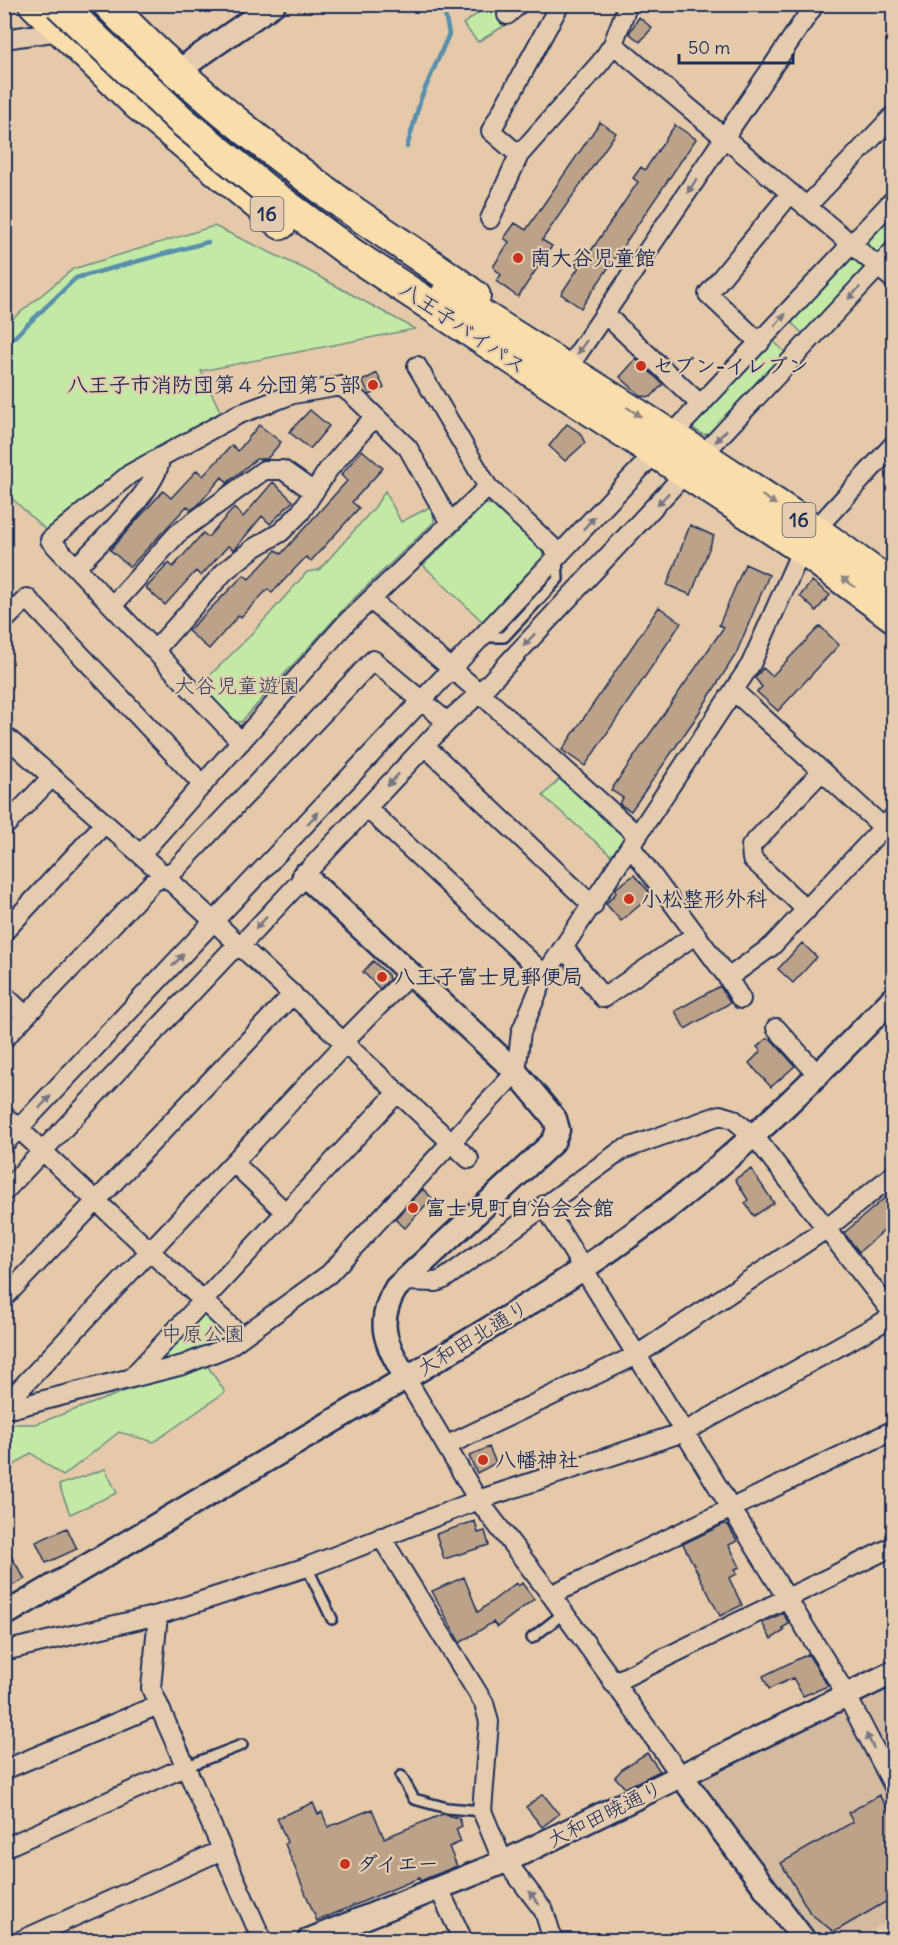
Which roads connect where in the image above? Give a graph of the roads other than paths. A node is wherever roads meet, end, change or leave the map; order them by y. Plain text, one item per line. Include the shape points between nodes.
1 (34, 4) edge
2 (87, 4) edge
3 (108, 4) edge
4 (274, 4) edge
5 (560, 4) edge
6 (628, 4) edge
7 (815, 4) edge
8 (60, 18) edge
9 (4, 39) edge
10 (613, 44) junction
11 (180, 71) junction
12 (138, 105) junction
13 (894, 115) edge
14 (725, 137) junction
15 (519, 155) junction
16 (276, 186) junction
17 (790, 194) junction
18 (894, 199) edge
19 (806, 207) junction
20 (490, 219) dead end
21 (853, 243) junction
22 (894, 250) edge
23 (879, 266) junction
24 (894, 280) edge
25 (605, 314) junction
26 (760, 343) junction
27 (417, 366) dead end
28 (568, 368) junction
29 (535, 376) junction
30 (701, 405) junction
31 (375, 416) junction
32 (894, 444) edge
33 (662, 445) junction
34 (160, 459) junction
35 (694, 465) junction
36 (488, 487) junction
37 (314, 492) junction
38 (450, 523) junction
39 (808, 540) junction
40 (558, 556) junction
41 (76, 567) junction
42 (894, 587) edge
43 (372, 601) junction
44 (113, 604) junction
45 (894, 617) edge
46 (4, 621) edge
47 (155, 650) junction
48 (452, 671) junction
49 (734, 692) junction
50 (480, 693) junction
51 (424, 701) junction
52 (447, 722) junction
53 (4, 735) edge
54 (241, 742) junction
55 (425, 746) junction
56 (822, 771) junction
57 (52, 777) junction
58 (203, 785) junction
59 (367, 808) junction
60 (888, 821) edge
61 (104, 824) junction
62 (4, 827) edge
63 (635, 842) junction
64 (141, 854) junction
65 (164, 875) junction
66 (304, 875) junction
67 (593, 906) junction
68 (807, 909) junction
69 (215, 921) junction
70 (4, 932) edge
71 (695, 934) junction
72 (241, 945) junction
73 (565, 949) junction
74 (410, 974) junction
75 (545, 975) junction
76 (728, 978) junction
77 (293, 994) junction
78 (4, 995) edge
79 (894, 997) edge
80 (741, 999) dead end
81 (26, 1016) junction
82 (776, 1028) dead end
83 (4, 1039) edge
84 (344, 1043) junction
85 (516, 1072) junction
86 (819, 1076) junction
87 (397, 1093) junction
88 (4, 1115) edge
89 (19, 1129) junction
90 (754, 1136) junction
91 (452, 1143) junction
92 (4, 1144) edge
93 (43, 1151) junction
94 (469, 1159) dead end
95 (234, 1163) junction
96 (894, 1174) edge
97 (4, 1192) edge
98 (95, 1202) junction
99 (544, 1205) junction
100 (286, 1213) junction
101 (826, 1229) junction
102 (149, 1251) junction
103 (583, 1268) junction
104 (402, 1281) junction
105 (4, 1298) edge
106 (202, 1301) junction
107 (894, 1315) edge
108 (242, 1337) junction
109 (637, 1355) junction
110 (131, 1378) junction
111 (406, 1378) junction
112 (4, 1407) edge
113 (894, 1430) edge
114 (684, 1432) junction
115 (448, 1445) junction
116 (478, 1500) junction
117 (732, 1508) junction
118 (381, 1537) junction
119 (894, 1546) edge
120 (307, 1567) junction
121 (551, 1595) junction
122 (787, 1598) junction
123 (564, 1613) junction
124 (4, 1615) edge
125 (158, 1615) junction
126 (332, 1619) dead end
127 (532, 1638) dead end
128 (4, 1651) edge
129 (894, 1672) edge
130 (613, 1683) junction
131 (846, 1694) junction
132 (158, 1705) junction
133 (242, 1745) dead end
134 (185, 1767) junction
135 (4, 1770) edge
136 (401, 1776) dead end
137 (682, 1777) junction
138 (894, 1787) edge
139 (483, 1811) junction
140 (4, 1848) edge
141 (222, 1850) junction
142 (506, 1861) junction
143 (439, 1889) junction
144 (22, 1941) edge
145 (262, 1941) edge
146 (309, 1941) edge
147 (463, 1941) edge
148 (553, 1941) edge
149 (804, 1941) edge

1 - 8 highway, 16
2 - 8 street
2 - 16 highway, 八王子バイパス / 16
3 - 11 highway
4 - 11 street
5 - 15 street via 491,131
6 - 10 street
7 - 14 street
8 - 9 street
8 - 12 highway, 16
8 - 16 highway, 八王子バイパス / 16, bridge via 182,121
10 - 14 street
10 - 15 street
11 - 12 street
11 - 28 highway via 289,163 438,268
12 - 29 highway, 16 via 267,214 346,270 419,317
13 - 19 street
14 - 17 street
14 -> 25 street
15 - 20 street
16 - 28 highway, 八王子バイパス / 16
16 - 29 highway, 八王子バイパス / 16 via 351,253
17 - 19 street
17 - 26 street via 708,294
18 - 21 street
19 - 21 street
21 - 23 street
26 -> 21 street
22 - 23 street
23 - 24 street
23 -> 35 street
25 -> 28 street
25 - 30 street
26 - 30 street
27 - 36 street
28 -> 33 highway, 八王子バイパス / 16
29 - 33 highway, 八王子バイパス / 16
30 - 33 street
31 - 34 street via 340,386 316,389 237,415
31 - 37 street
31 - 38 street via 408,448
32 - 39 street
33 - 35 highway, 八王子バイパス / 16
40 -> 33 street
34 - 41 street via 159,471
34 - 41 street via 130,474 50,540
35 - 39 highway, 八王子バイパス / 16
35 -> 50 street
36 - 38 street
36 - 40 street
37 - 44 street via 283,470 264,470 177,534
37 - 47 street via 281,532 225,572
38 - 43 street
39 - 42 highway, 八王子バイパス / 16
45 -> 39 highway, 八王子バイパス / 16
39 - 49 street via 751,664
40 - 48 street
41 - 44 street
43 - 48 street
43 - 54 street via 306,666
44 - 47 street
46 - 58 street via 27,598
47 - 54 street
48 - 50 street
48 - 51 street
49 - 56 street
49 - 63 street
50 - 52 street
50 - 63 street
51 - 52 street
51 - 65 street via 373,660 176,869
69 -> 51 street
52 - 55 street
53 - 57 street
54 - 58 street
55 -> 59 street
55 - 67 street
56 - 60 street
56 - 68 street via 751,846 752,859
57 - 61 street
57 - 62 street
58 - 64 street
59 - 66 street
59 - 75 street
60 - 68 street
61 - 64 street
61 - 70 street
63 - 67 street
63 - 71 street
64 - 65 street
65 - 69 street
65 - 81 street
66 -> 72 street
66 - 74 street
67 - 73 street
68 - 76 street via 772,946
69 - 72 street
89 -> 69 street
71 - 73 street via 603,998
71 - 76 street
72 - 77 street
72 - 93 street via 229,953
73 - 75 street
74 - 84 street
74 - 85 street
75 - 85 street via 521,1032
76 - 80 street
77 - 84 street
77 - 98 street
78 - 81 street
79 - 86 street, 大和田北通り
81 - 83 street
82 - 86 street
84 - 87 street
84 - 95 street
85 - 91 street
85 - 104 street via 555,1119 558,1130 553,1142
86 - 90 street, 大和田北通り
87 - 91 street
87 - 100 street
88 - 89 street
89 - 92 street
89 - 93 street
90 - 99 street via 733,1119 720,1115 622,1150
90 - 101 street
90 - 103 street, 大和田北通り via 670,1206
91 - 94 street
91 - 108 street via 329,1274
93 - 97 street
93 - 98 street
95 - 100 street
95 - 102 street
96 - 101 street
98 - 102 street
98 - 105 street
99 - 103 street
99 - 104 street via 444,1279
100 - 106 street
101 - 107 street
101 - 109 street
102 - 106 street
102 - 112 street
103 - 109 street
103 - 111 street, 大和田北通り
104 - 111 street via 387,1303 384,1324 385,1336
106 - 108 street
106 - 110 street
107 - 114 street
108 - 110 street via 228,1347 183,1365
109 - 114 street
109 - 115 street
110 - 112 street
111 - 115 street
111 - 124 street, 大和田北通り
113 - 117 street
114 - 116 street
114 - 117 street
115 - 116 street
116 - 118 street
116 - 121 street
117 - 121 street
117 - 122 street
118 - 120 street
118 - 139 street via 484,1702 489,1722
119 - 122 street
120 - 125 street
120 - 126 lane
121 - 123 street
122 - 130 street
122 - 131 street
123 - 127 lane
123 - 130 street
125 - 128 street
125 - 132 street via 151,1688
129 - 131 street, 大和田暁通り
130 - 137 street
131 - 137 street, 大和田暁通り
138 -> 131 street
132 - 134 street
132 - 135 street
133 - 134 lane
134 - 140 street
134 - 141 street
136 - 139 lane via 414,1799 447,1808
137 - 142 street, 大和田暁通り
137 - 149 street
139 - 142 street
141 - 144 street
141 - 145 street
142 - 143 street, 大和田暁通り
148 -> 142 street via 544,1911
143 - 146 street, 大和田暁通り
143 - 147 street

